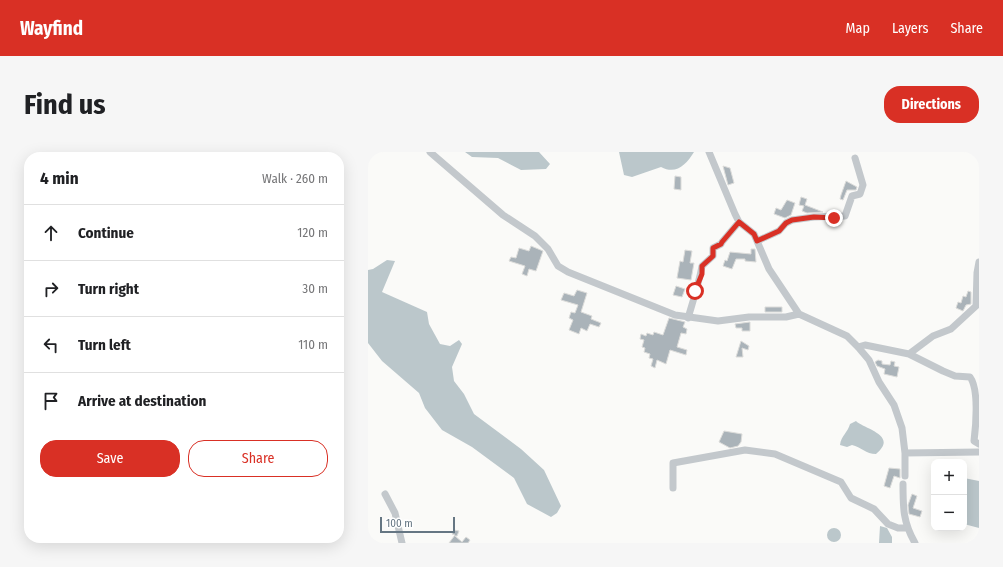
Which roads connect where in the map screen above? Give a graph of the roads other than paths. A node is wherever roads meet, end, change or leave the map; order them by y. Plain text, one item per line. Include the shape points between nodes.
1 (430, 152) edge
2 (709, 152) edge
3 (855, 158) dead end
4 (739, 222) junction
5 (757, 241) junction
6 (979, 262) edge
7 (977, 305) edge
8 (798, 314) junction
9 (688, 318) junction
10 (858, 347) junction
11 (909, 354) junction
12 (979, 444) edge
13 (979, 452) edge
14 (905, 453) junction
15 (904, 476) dead end
16 (903, 484) dead end
17 (673, 488) dead end
18 (385, 494) dead end
19 (906, 528) junction
20 (402, 543) edge
21 (915, 543) edge

1 - 9 street via 503,215 535,236 548,249 558,266 649,306
2 - 4 street
3 - 5 street via 863,185 860,194 852,196 845,216 792,220 779,231
4 - 5 street via 754,234
4 - 9 street via 721,244 713,248 713,256 702,266 702,274
5 - 8 street via 769,269
6 - 7 street
7 - 11 street via 951,329 934,336
8 - 9 street via 718,321
8 - 10 street via 847,336
10 - 11 street via 865,345
10 - 14 street via 894,405 902,428
11 - 12 street via 955,376 970,377 974,382 974,441
13 - 14 street
14 - 15 street
16 - 19 street
17 - 19 street via 673,463 745,450 763,452 793,461 841,482 851,498 874,509 888,524
18 - 20 street via 395,513
19 - 21 street

